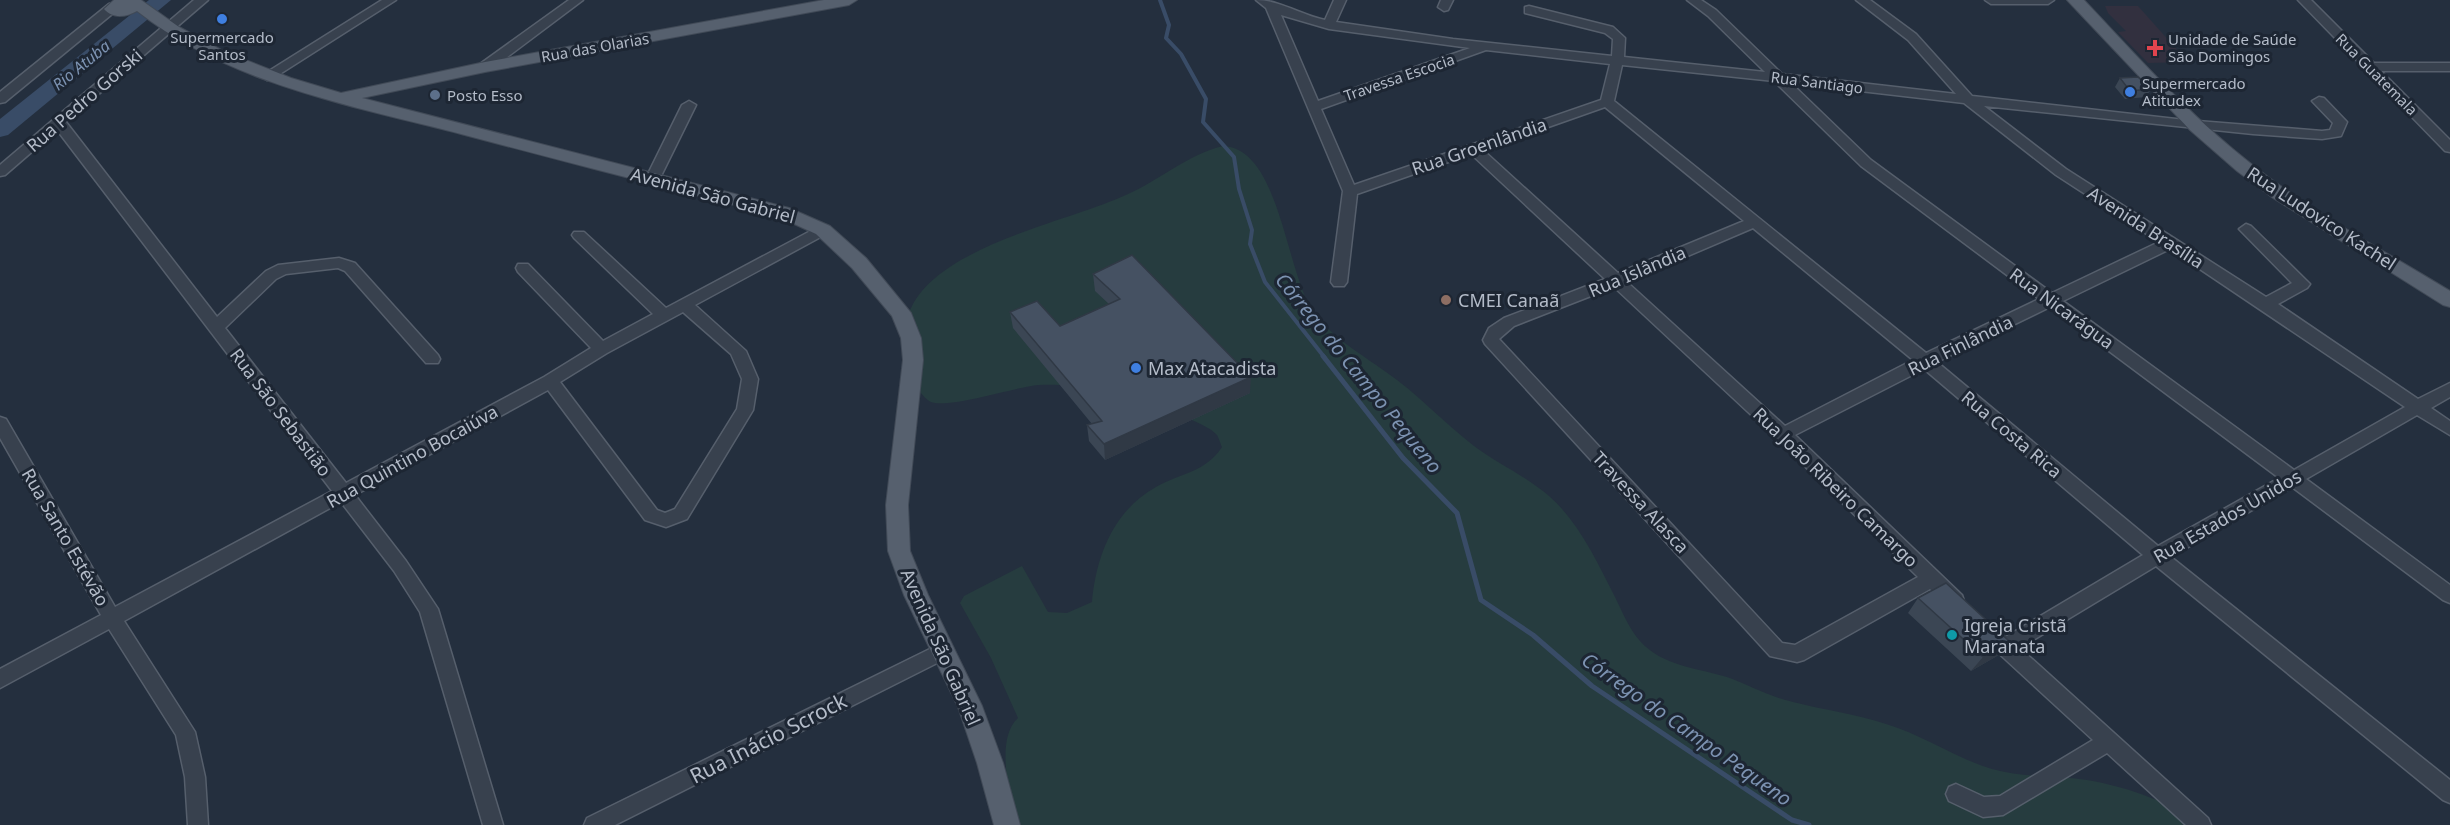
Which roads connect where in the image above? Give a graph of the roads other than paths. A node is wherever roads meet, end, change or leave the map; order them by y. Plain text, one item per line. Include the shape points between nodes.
1 (202, 0) edge
2 (390, 0) edge
3 (578, 0) edge
4 (849, 0) edge
5 (1340, 0) edge
6 (1696, 0) edge
7 (1862, 0) edge
8 (1991, 0) edge
9 (2048, 0) edge
10 (2075, 0) edge
11 (2304, 0) edge
12 (808, 4) edge
13 (1267, 4) edge
14 (133, 9) edge
15 (1529, 10) dead end
16 (1329, 25) junction
17 (1484, 48) junction
18 (1617, 61) junction
19 (485, 67) junction
20 (2371, 67) junction
21 (2450, 67) edge
22 (267, 76) junction
23 (1775, 77) junction
24 (342, 98) junction
25 (0, 99) edge
26 (1967, 99) junction
27 (2319, 101) dead end
28 (1607, 102) junction
29 (689, 105) dead end
30 (1314, 107) junction
31 (60, 123) junction
32 (2196, 126) junction
33 (2450, 147) edge
34 (1473, 148) junction
35 (0, 172) edge
36 (653, 178) junction
37 (1350, 191) junction
38 (1754, 222) junction
39 (823, 230) junction
40 (2246, 230) dead end
41 (579, 235) dead end
42 (2171, 242) junction
43 (523, 268) dead end
44 (1617, 280) junction
45 (1339, 282) dead end
46 (2450, 300) edge
47 (2052, 301) junction
48 (684, 304) junction
49 (2265, 304) junction
50 (664, 315) junction
51 (216, 327) junction
52 (1491, 340) joint
53 (601, 349) junction
54 (432, 359) dead end
55 (1925, 362) junction
56 (550, 381) junction
57 (2450, 389) edge
58 (2419, 408) junction
59 (0, 423) edge
60 (2450, 429) edge
61 (1783, 434) junction
62 (2293, 478) junction
63 (344, 494) junction
64 (2157, 556) junction
65 (1931, 579) junction
66 (2450, 595) edge
67 (113, 620) junction
68 (2005, 647) junction
69 (942, 651) junction
70 (0, 680) edge
71 (2109, 741) junction
72 (2450, 793) edge
73 (1956, 794) dead end
74 (198, 825) edge
75 (493, 825) edge
76 (594, 825) edge
77 (1006, 825) edge
78 (2201, 825) edge

1 - 14 street
2 - 22 street
3 - 19 street
4 - 12 main road, Rua das Olarias
5 - 16 street
6 - 23 street, Rua Nicarágua
7 - 26 street, Avenida Brasília via 1912,37
8 - 9 street
10 - 32 main road, Rua Ludovico Kachel
11 - 20 street, Rua Guatemala
12 - 19 main road, Rua das Olarias
13 - 16 street, Rua Santiago
13 - 30 street
14 - 22 main road, Avenida São Gabriel via 202,48
14 - 25 street via 87,29
14 - 31 street, Rua Pedro Gorski
15 - 18 street via 1609,30 1619,38
16 - 17 street, Rua Santiago
17 - 18 street, Rua Santiago
17 - 30 street, Travessa Escocia
18 - 23 street, Rua Santiago
18 - 28 street
19 - 24 main road, Rua das Olarias
20 - 21 street
20 - 33 street, Rua Guatemala
22 - 24 main road, Avenida São Gabriel
23 - 26 street, Rua Santiago
23 - 47 street, Rua Nicarágua via 1866,163
24 - 36 main road, Avenida São Gabriel
26 - 32 street, Rua Santiago
26 - 42 street, Avenida Brasília via 2061,172
27 - 32 street, Rua Santiago via 2340,123 2336,133
28 - 34 street, Rua Groenlândia
28 - 38 street, Rua Costa Rica
29 - 36 street
30 - 37 street
31 - 35 street, Rua Pedro Gorski
31 - 51 street, Rua São Sebastião
32 - 46 main road, Rua Ludovico Kachel via 2279,194
34 - 37 street, Rua Groenlândia
34 - 44 street, Rua João Ribeiro Camargo
36 - 39 main road, Avenida São Gabriel via 783,212
37 - 45 street
38 - 44 street, Rua Islândia
38 - 55 street, Rua Costa Rica
39 - 48 street, Rua Quintino Bocaiúva
39 - 69 main road, Avenida São Gabriel via 881,288 901,313 911,338 913,360 897,505 899,551
40 - 49 street via 2302,284
41 - 50 street
42 - 47 street, Rua Finlândia
42 - 49 street, Avenida Brasília
43 - 53 street
44 - 52 street, Rua Islândia via 1509,322
44 - 61 street, Rua João Ribeiro Camargo
47 - 55 street, Rua Finlândia
47 - 62 street, Rua Nicarágua
48 - 50 street, Rua Quintino Bocaiúva
48 - 56 street via 738,351 750,379 745,410 681,514 666,520 651,515
49 - 58 street, Avenida Brasília
50 - 53 street, Rua Quintino Bocaiúva
51 - 54 street via 271,275 284,269 339,263 350,267
51 - 63 street, Rua São Sebastião
52 - 65 street, Travessa Alasca via 1777,650 1797,654
53 - 56 street, Rua Quintino Bocaiúva
55 - 61 street, Rua Finlândia
55 - 64 street, Rua Costa Rica
56 - 63 street, Rua Quintino Bocaiúva
57 - 58 street, Rua Estados Unidos
58 - 60 street, Avenida Brasília
58 - 62 street, Rua Estados Unidos
59 - 67 street, Rua Santo Estévão
61 - 65 street, Rua João Ribeiro Camargo
62 - 64 street, Rua Estados Unidos
62 - 66 street, Rua Nicarágua
63 - 67 street, Rua Quintino Bocaiúva
63 - 75 street, Rua São Sebastião via 429,609
64 - 68 street, Rua Estados Unidos
64 - 72 street, Rua Costa Rica
65 - 68 street, Rua João Ribeiro Camargo
67 - 70 street, Rua Quintino Bocaiúva
67 - 74 street, Rua Santo Estévão via 184,732 195,777
68 - 71 street, Rua João Ribeiro Camargo
69 - 76 street, Rua Inácio Scrock
69 - 77 main road, Avenida São Gabriel via 970,706
71 - 73 street via 2003,805 1983,807
71 - 78 street, Rua João Ribeiro Camargo

